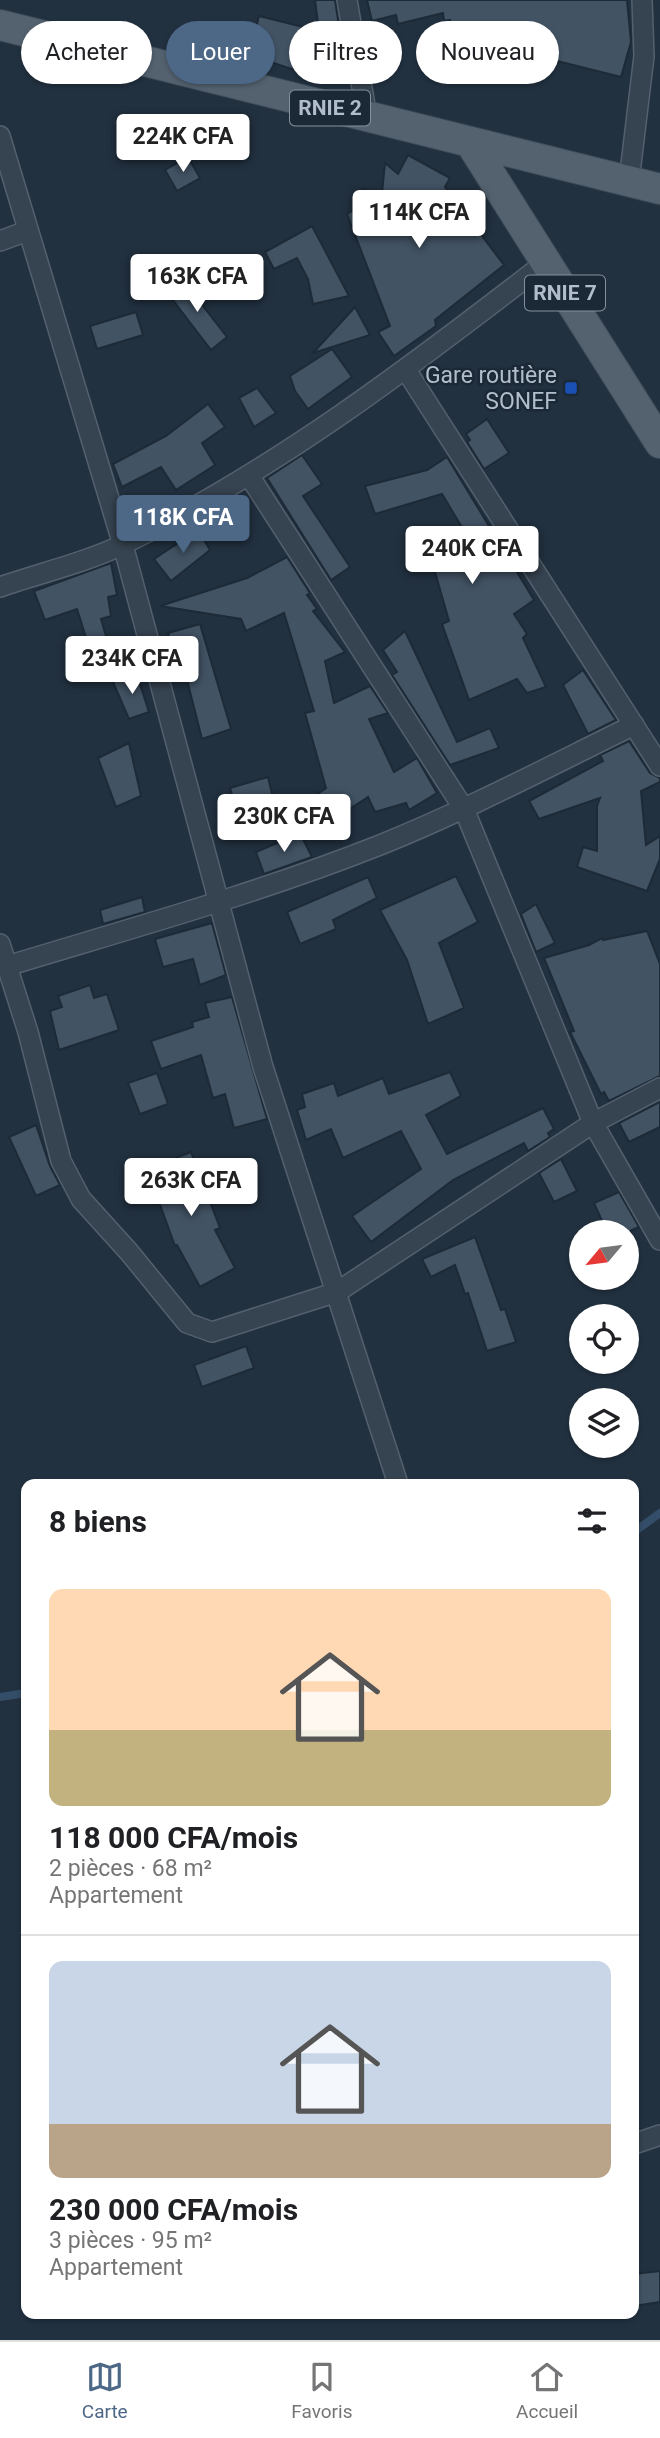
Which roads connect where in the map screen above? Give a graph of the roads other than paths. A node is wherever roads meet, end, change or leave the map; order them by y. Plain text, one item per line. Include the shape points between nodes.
1 (347, 0) edge
2 (642, 0) edge
3 (0, 25) edge
4 (368, 117) junction
5 (0, 135) edge
6 (470, 142) junction
7 (629, 181) junction
8 (660, 189) edge
9 (27, 231) junction
10 (0, 241) edge
11 (545, 262) junction
12 (405, 370) junction
13 (660, 443) edge
14 (250, 477) junction
15 (123, 545) junction
16 (0, 587) edge
17 (634, 725) junction
18 (660, 766) edge
19 (464, 809) junction
20 (218, 901) junction
21 (0, 944) edge
22 (7, 966) junction
23 (660, 1088) edge
24 (593, 1123) junction
25 (660, 1240) edge
26 (337, 1292) junction
27 (396, 1479) edge
28 (660, 2135) edge
29 (639, 2142) edge

1 - 4 street
2 - 7 street via 644,56
3 - 4 main road, RNIE 2
4 - 6 main road, RNIE 2
5 - 9 street
6 - 7 main road, RNIE 2
6 - 11 main road, RNIE 7 / RNIE 7
7 - 8 main road, RNIE 2
9 - 10 street
9 - 15 street
11 - 12 street
11 - 13 main road, RNIE 7 / RNIE 7
12 - 14 street
12 - 17 street
14 - 15 street
14 - 19 street
15 - 16 street
15 - 20 street
17 - 18 street
17 - 19 street
19 - 20 street via 379,845
19 - 24 street
20 - 22 street
20 - 26 street via 263,1067
21 - 22 street
22 - 26 street via 61,1161 81,1199 187,1323 212,1332
23 - 24 street
24 - 25 street
24 - 26 street
26 - 27 street
28 - 29 street

